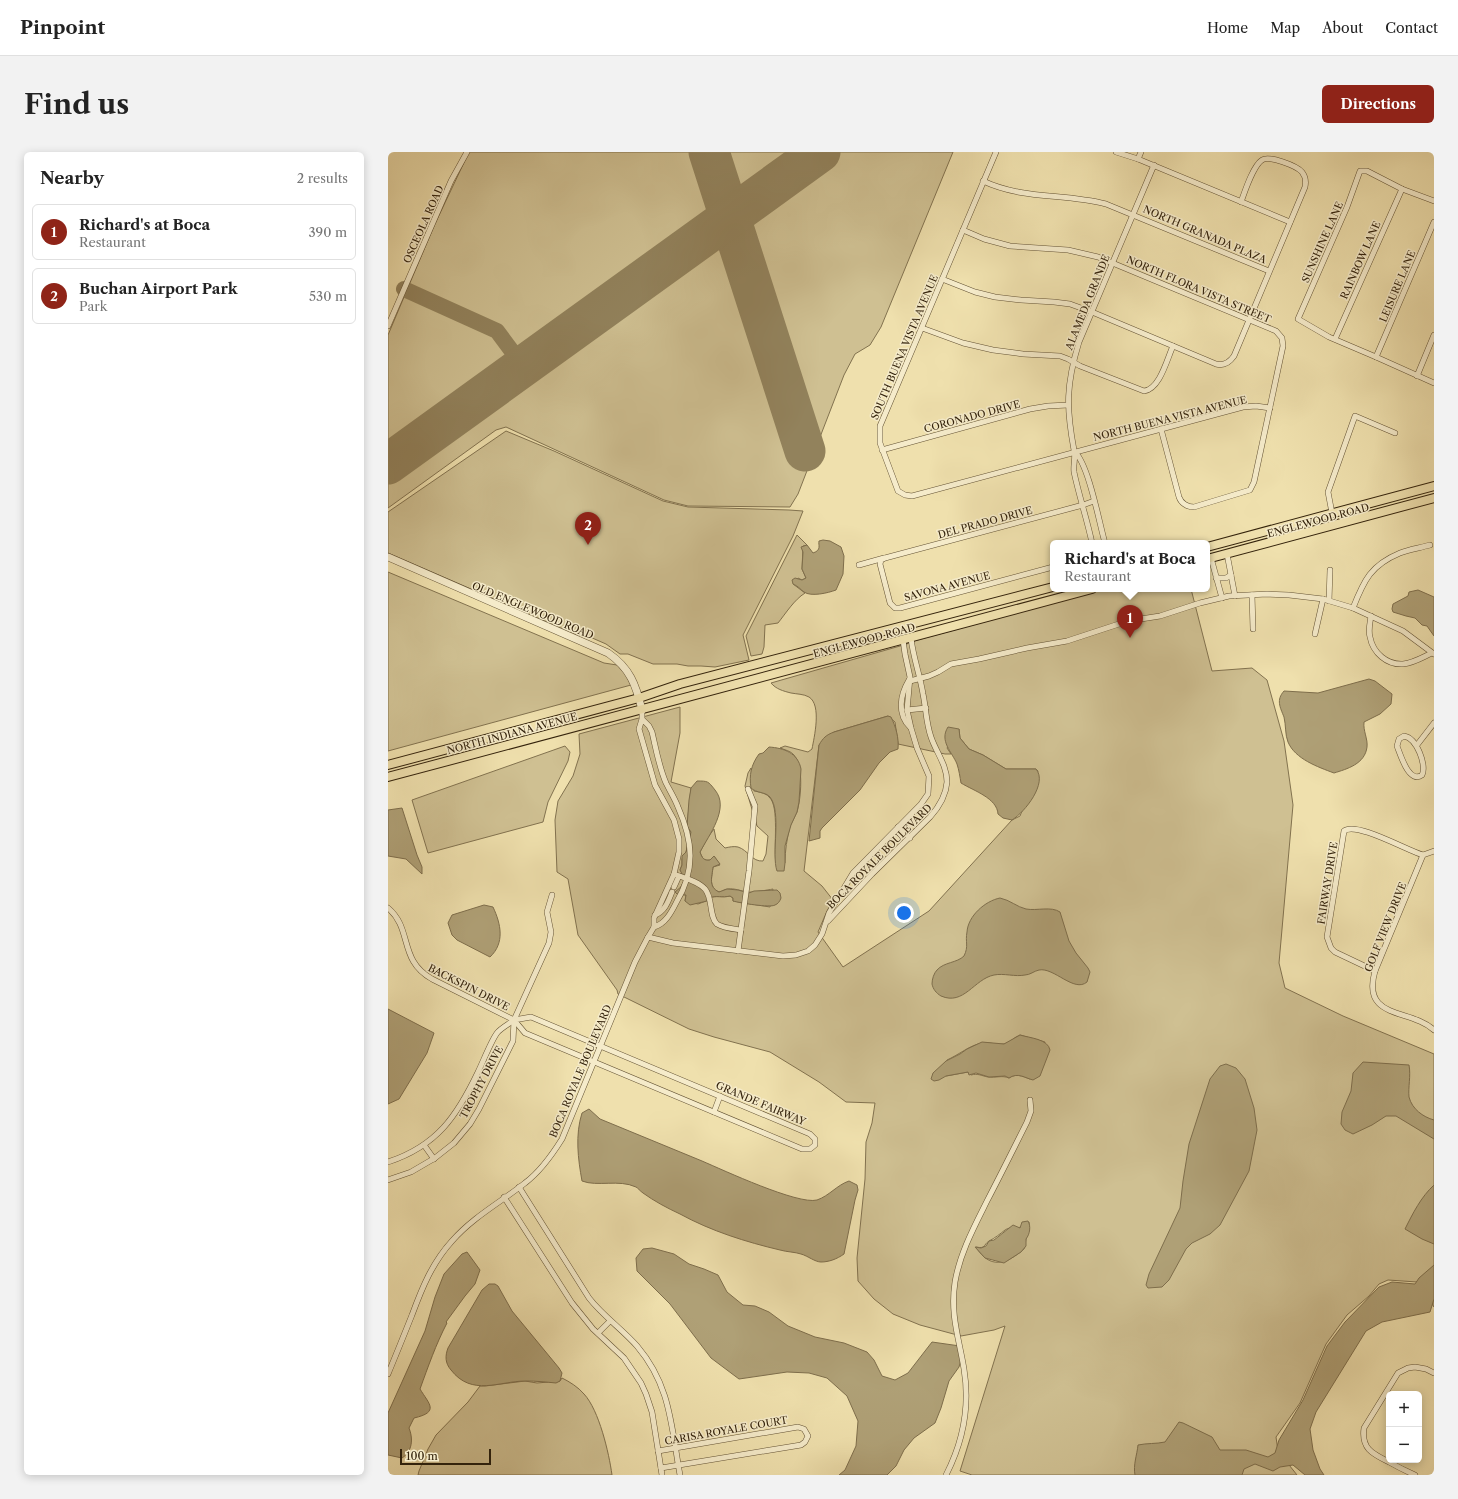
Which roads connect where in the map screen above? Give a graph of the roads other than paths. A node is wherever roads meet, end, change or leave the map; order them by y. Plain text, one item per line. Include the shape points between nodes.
1 (467, 152) edge
2 (996, 152) edge
3 (1116, 152) edge
4 (1141, 152) edge
5 (1138, 159) junction
6 (1154, 165) junction
7 (983, 181) junction
8 (1402, 189) junction
9 (1434, 201) edge
10 (1241, 202) junction
11 (1133, 214) junction
12 (1290, 222) junction
13 (1434, 222) edge
14 (963, 230) junction
15 (1113, 263) junction
16 (1269, 271) junction
17 (942, 280) junction
18 (1092, 312) junction
19 (1249, 320) junction
20 (388, 326) edge
21 (922, 328) junction
22 (1434, 335) edge
23 (1335, 340) junction
24 (1173, 346) junction
25 (1376, 356) junction
26 (1073, 362) junction
27 (1417, 376) junction
28 (1434, 384) edge
29 (1068, 405) junction
30 (1270, 408) junction
31 (1161, 429) junction
32 (1395, 433) dead end
33 (882, 450) junction
34 (1075, 452) junction
35 (1434, 486) edge
36 (1434, 498) edge
37 (1094, 501) junction
38 (1083, 505) junction
39 (1332, 513) junction
40 (1091, 540) edge
41 (1103, 540) edge
42 (1211, 545) edge
43 (1430, 545) dead end
44 (1227, 554) junction
45 (388, 557) edge
46 (1212, 558) edge
47 (883, 559) junction
48 (859, 565) dead end
49 (1050, 568) edge
50 (1330, 570) dead end
51 (1231, 575) junction
52 (1216, 578) junction
53 (1050, 588) edge
54 (1081, 592) edge
55 (1252, 595) junction
56 (1235, 596) junction
57 (1222, 598) junction
58 (1323, 599) junction
59 (1329, 601) junction
60 (1353, 608) junction
61 (965, 611) junction
62 (1371, 616) junction
63 (1253, 629) dead end
64 (1315, 634) dead end
65 (907, 639) junction
66 (1433, 653) edge
67 (910, 679) junction
68 (920, 679) junction
69 (639, 698) junction
70 (926, 708) junction
71 (642, 710) junction
72 (907, 710) junction
73 (642, 719) junction
74 (1434, 723) edge
75 (911, 728) junction
76 (1417, 745) junction
77 (388, 765) edge
78 (388, 777) edge
79 (748, 789) dead end
80 (898, 827) junction
81 (910, 838) junction
82 (1434, 851) edge
83 (1422, 856) junction
84 (676, 875) junction
85 (687, 879) junction
86 (552, 895) dead end
87 (666, 906) junction
88 (388, 908) edge
89 (673, 909) junction
90 (655, 915) junction
91 (826, 923) junction
92 (654, 927) junction
93 (741, 930) junction
94 (648, 937) junction
95 (738, 951) junction
96 (1375, 971) junction
97 (514, 1020) junction
98 (1434, 1030) edge
99 (600, 1046) junction
100 (594, 1062) junction
101 (720, 1096) junction
102 (1030, 1100) dead end
103 (714, 1112) junction
104 (424, 1145) junction
105 (434, 1159) junction
106 (388, 1162) edge
107 (388, 1180) edge
108 (519, 1187) junction
109 (504, 1197) junction
110 (610, 1321) junction
111 (598, 1333) junction
112 (389, 1371) edge
113 (1434, 1373) edge
114 (675, 1448) junction
115 (658, 1451) junction
116 (678, 1465) junction
117 (661, 1468) junction
118 (662, 1475) edge
119 (680, 1475) edge
120 (946, 1475) edge
121 (1415, 1475) edge

1 - 20 street, OSCEOLA ROAD via 451,181
2 - 7 street, SOUTH BUENA VISTA AVENUE
3 - 5 street
4 - 5 street
5 - 6 street
6 - 10 street
6 - 11 street, ALAMEDA GRANDE
7 - 11 street, NORTH GRANADA PLAZA via 1023,194 1090,200
7 - 14 street, SOUTH BUENA VISTA AVENUE
8 - 9 street
8 - 23 street, RAINBOW LANE
8 - 23 street, SUNSHINE LANE via 1367,171 1360,171 1298,319
10 - 12 street
10 - 12 street via 1258,164 1266,158 1274,159 1300,170 1306,178
11 - 15 street, ALAMEDA GRANDE
11 - 16 street, NORTH GRANADA PLAZA
12 - 16 street
13 - 25 street, LEISURE LANE
14 - 15 street, NORTH FLORA VISTA STREET via 1010,246 1075,251
14 - 17 street, SOUTH BUENA VISTA AVENUE
15 - 18 street, ALAMEDA GRANDE
15 - 19 street, NORTH FLORA VISTA STREET
16 - 19 street
17 - 18 street via 976,292 1021,300 1063,303
17 - 21 street, SOUTH BUENA VISTA AVENUE
18 - 24 street
18 - 26 street, ALAMEDA GRANDE
19 - 24 street via 1234,356 1225,364 1216,364
19 - 30 street, NORTH FLORA VISTA STREET via 1278,333 1283,340
21 - 26 street via 975,346 1011,352 1057,355
21 - 33 street, SOUTH BUENA VISTA AVENUE via 882,422 879,439
22 - 27 street
23 - 25 street
24 - 26 street via 1157,382 1148,390 1142,390
25 - 27 street
26 - 29 street, ALAMEDA GRANDE
27 - 28 street
29 - 33 street, CORONADO DRIVE via 1030,409
29 - 34 street, ALAMEDA GRANDE via 1069,428
30 - 31 street, NORTH BUENA VISTA AVENUE via 1243,407
30 - 31 street, NORTH FLORA VISTA STREET via 1251,489 1245,493 1194,507 1185,505 1179,498
31 - 34 street, NORTH BUENA VISTA AVENUE
32 - 39 street via 1355,416 1328,492
33 - 34 street, SOUTH BUENA VISTA AVENUE via 897,489 909,496
34 - 37 street via 1080,457
34 - 38 street via 1074,470
35 - 39 main road, ENGLEWOOD ROAD
36 - 44 main road, ENGLEWOOD ROAD
37 - 38 street, DEL PRADO DRIVE
37 - 41 street
38 - 40 street
38 - 47 street, DEL PRADO DRIVE
39 - 42 main road, ENGLEWOOD ROAD
42 - 46 main road
43 - 60 street via 1400,553 1375,568 1362,584
44 - 46 main road, ENGLEWOOD ROAD
44 - 51 street
45 - 69 street, OLD ENGLEWOOD ROAD via 608,653 629,674
46 - 52 street
47 - 48 street, DEL PRADO DRIVE
47 - 49 street, SAVONA AVENUE via 880,565 890,603 896,608
50 - 59 street
51 - 52 street
51 - 56 street
52 - 57 street
53 - 61 main road, ENGLEWOOD ROAD
54 - 65 main road, ENGLEWOOD ROAD
55 - 56 street
55 - 58 street via 1289,595
55 - 63 street
56 - 57 street
57 - 68 street via 1160,616 1128,621 1067,641 951,664
58 - 59 street
58 - 64 street
59 - 60 street
60 - 62 street
61 - 65 main road via 956,618 912,630 905,635
61 - 69 main road, ENGLEWOOD ROAD via 680,684
62 - 66 street via 1403,631
62 - 66 street via 1371,641 1376,651 1385,659 1403,664
65 - 67 street, BOCA ROYALE BOULEVARD via 905,654
65 - 68 street, BOCA ROYALE BOULEVARD
65 - 71 main road, ENGLEWOOD ROAD
67 - 68 street
67 - 72 street, BOCA ROYALE BOULEVARD
67 - 75 street via 901,698 902,713 905,722
68 - 70 street, BOCA ROYALE BOULEVARD
69 - 71 street, OLD ENGLEWOOD ROAD
69 - 77 main road, NORTH INDIANA AVENUE
70 - 72 street
70 - 81 street, BOCA ROYALE BOULEVARD via 931,736 945,768 947,783 944,798 938,808
71 - 73 street
71 - 78 main road, NORTH INDIANA AVENUE
72 - 75 street, BOCA ROYALE BOULEVARD
73 - 84 street via 639,729 655,785 674,820 679,839
73 - 85 street via 652,732 665,781 688,832 691,864
74 - 76 street
75 - 80 street, BOCA ROYALE BOULEVARD via 929,776 929,788 921,804
76 - 76 street via 1404,736 1399,739 1397,746 1410,774 1414,777 1422,775 1424,769
79 - 93 street via 755,806
80 - 81 street
80 - 91 street, BOCA ROYALE BOULEVARD via 853,873 829,913
81 - 91 street, BOCA ROYALE BOULEVARD
82 - 83 street
83 - 96 street, GOLF VIEW DRIVE
83 - 96 street, FAIRWAY DRIVE via 1367,832 1349,828 1344,831 1327,937 1335,952
84 - 85 street
84 - 87 street
84 - 90 street
85 - 89 street
85 - 93 street via 706,890 711,901 713,919 717,924
86 - 97 street, TROPHY DRIVE via 547,912 549,943
87 - 89 street
87 - 90 street
88 - 97 street, BACKSPIN DRIVE via 398,920 412,960 422,973
89 - 92 street via 661,925
90 - 92 street
91 - 95 street, BOCA ROYALE BOULEVARD via 815,946 796,955
92 - 94 street
93 - 95 street
94 - 95 street, BOCA ROYALE BOULEVARD via 673,943
94 - 99 street, BOCA ROYALE BOULEVARD
96 - 98 street, GOLF VIEW DRIVE via 1372,988 1382,1007 1422,1022
97 - 99 street, GRANDE FAIRWAY via 531,1018
97 - 100 street, BACKSPIN DRIVE via 525,1033
97 - 104 street, TROPHY DRIVE via 497,1033 468,1094 452,1119
97 - 105 street, TROPHY DRIVE via 513,1041 479,1109 460,1137
99 - 100 street, BOCA ROYALE BOULEVARD
99 - 101 street, GRANDE FAIRWAY
100 - 103 street, GRANDE FAIRWAY
100 - 108 street, BOCA ROYALE BOULEVARD via 562,1139 538,1171
101 - 103 street
101 - 103 street, GRANDE FAIRWAY via 808,1132 815,1139 815,1145 810,1149 802,1149
102 - 120 street via 1031,1111 1027,1122 968,1239 959,1264 954,1309 966,1399 960,1441
104 - 105 street
104 - 106 street, TROPHY DRIVE
105 - 107 street, TROPHY DRIVE via 411,1172
108 - 109 street, BOCA ROYALE BOULEVARD
108 - 110 street via 582,1288
109 - 111 street via 572,1303
109 - 112 street, BOCA ROYALE BOULEVARD via 460,1232 435,1263 425,1281
110 - 111 street
110 - 114 street via 636,1346 659,1379 670,1412
111 - 115 street via 626,1361 643,1387 652,1412
113 - 121 street via 1416,1367 1398,1373 1364,1428 1365,1445 1372,1454
114 - 115 street, CARISA ROYALE COURT
114 - 116 street
114 - 116 street, CARISA ROYALE COURT via 798,1427 804,1429 808,1436 801,1445
115 - 117 street
116 - 117 street, CARISA ROYALE COURT
116 - 119 street
117 - 118 street

